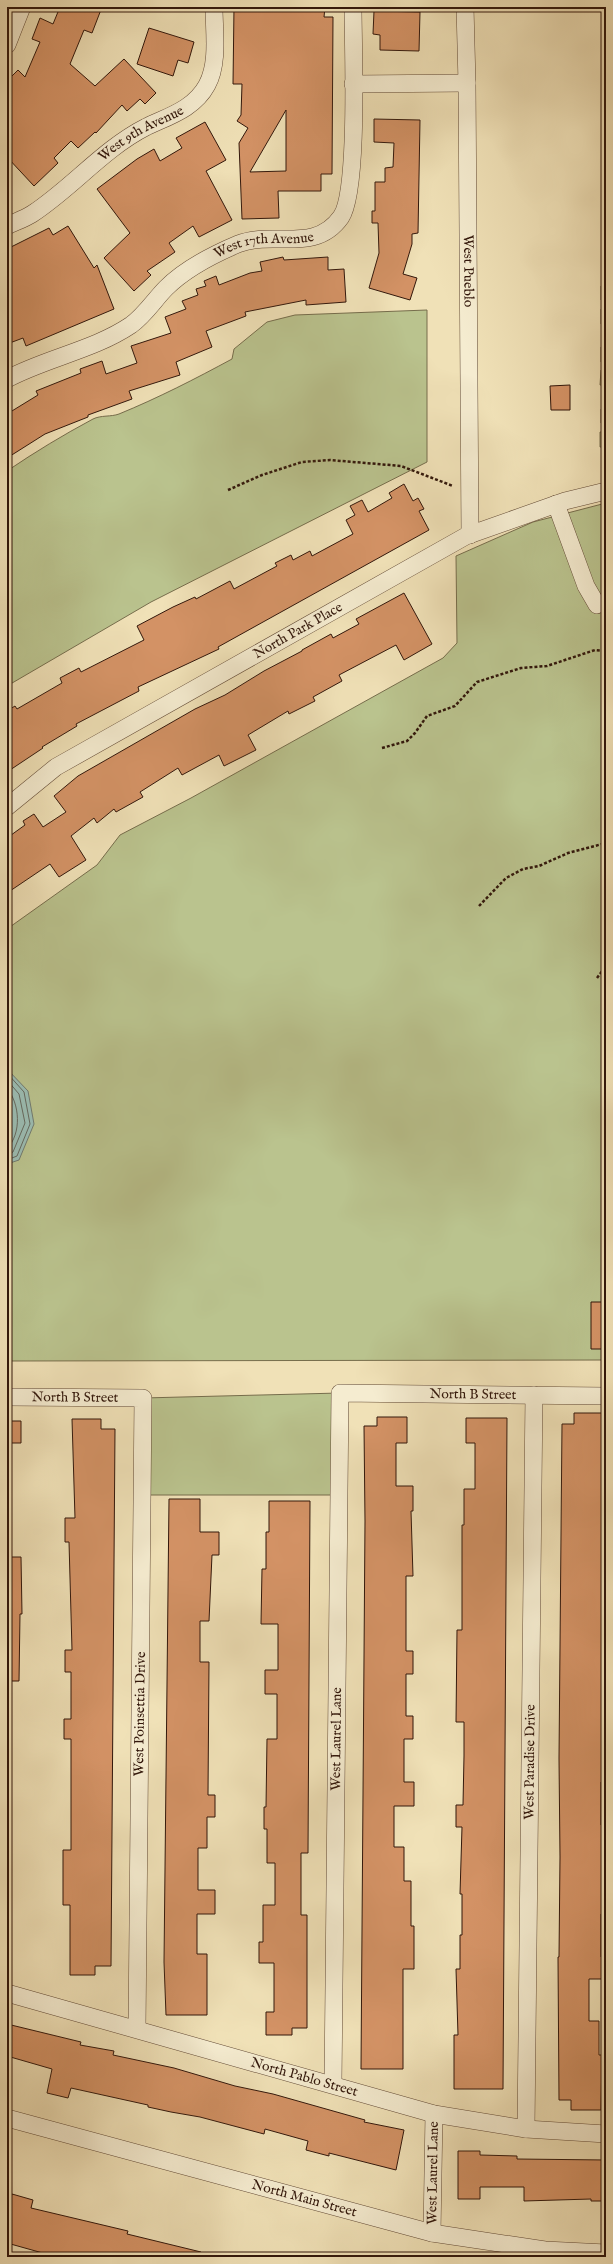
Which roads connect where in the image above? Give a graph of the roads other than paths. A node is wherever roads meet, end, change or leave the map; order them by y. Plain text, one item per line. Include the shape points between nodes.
1 (22, 7) edge
2 (214, 7) edge
3 (353, 7) edge
4 (465, 7) edge
5 (7, 45) edge
6 (467, 83) junction
7 (353, 84) junction
8 (7, 226) edge
9 (7, 380) edge
10 (606, 491) edge
11 (556, 504) junction
12 (470, 535) junction
13 (597, 605) dead end
14 (7, 806) edge
15 (340, 1393) joint
16 (534, 1395) junction
17 (606, 1396) edge
18 (7, 1397) edge
19 (143, 1398) joint
20 (7, 1993) edge
21 (136, 2029) junction
22 (333, 2084) junction
23 (434, 2114) junction
24 (7, 2118) edge
25 (526, 2128) junction
26 (606, 2134) edge
27 (432, 2233) junction
28 (606, 2253) edge

1 - 5 street
2 - 8 street, West 9th Avenue via 214,63 208,84 200,98 134,135 95,162 31,214
3 - 7 street, West 17th Avenue
4 - 6 street, West Pueblo
6 - 7 street
6 - 12 street, West Pueblo
7 - 9 street, West 17th Avenue via 350,186 341,216 324,234 301,240 245,242 218,253 190,268 167,287 132,324
10 - 11 street, North Park Place
11 - 12 street, North Park Place
11 - 13 street via 586,586
12 - 14 street, North Park Place via 356,596 56,767
15 - 16 street, North B Street
15 - 22 street, West Laurel Lane
16 - 17 street, North B Street
16 - 25 street, West Paradise Drive
18 - 19 street, North B Street
19 - 21 street, West Poinsettia Drive
20 - 21 street, North Pablo Street
21 - 22 street, North Pablo Street
22 - 23 street, North Pablo Street
23 - 25 street, North Pablo Street
23 - 27 street, West Laurel Lane
24 - 27 street, North Main Street
25 - 26 street, North Pablo Street
27 - 28 street, North Main Street via 545,2250

